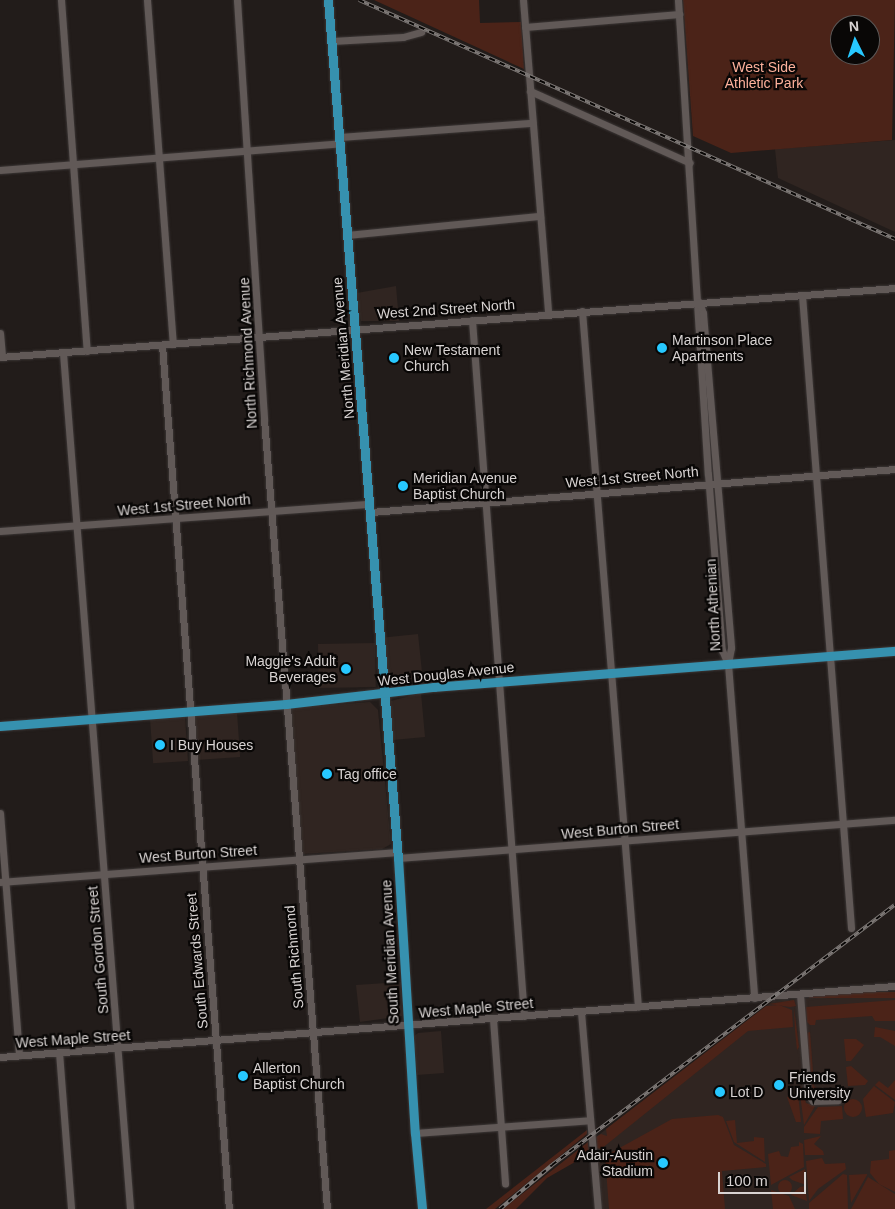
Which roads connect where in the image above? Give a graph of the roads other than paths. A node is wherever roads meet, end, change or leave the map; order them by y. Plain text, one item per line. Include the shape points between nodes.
1 (61, 0) edge
2 (147, 0) edge
3 (237, 0) edge
4 (328, 0) edge
5 (523, 0) edge
6 (678, 0) edge
7 (679, 14) junction
8 (525, 27) junction
9 (421, 32) dead end
10 (332, 41) junction
11 (530, 91) junction
12 (532, 123) junction
13 (340, 140) junction
14 (248, 151) junction
15 (159, 158) junction
16 (690, 163) junction
17 (74, 164) junction
18 (0, 170) edge
19 (540, 216) junction
20 (348, 235) junction
21 (895, 288) edge
22 (802, 295) junction
23 (699, 302) junction
24 (582, 311) junction
25 (548, 314) junction
26 (472, 320) junction
27 (356, 329) junction
28 (0, 333) edge
29 (260, 337) junction
30 (173, 344) junction
31 (162, 345) junction
32 (87, 351) junction
33 (63, 353) junction
34 (1, 357) edge
35 (895, 469) edge
36 (816, 475) junction
37 (717, 483) junction
38 (709, 484) junction
39 (598, 493) junction
40 (484, 502) junction
41 (371, 508) junction
42 (272, 511) junction
43 (174, 518) junction
44 (76, 526) junction
45 (0, 531) edge
46 (895, 651) edge
47 (831, 656) junction
48 (728, 664) junction
49 (612, 673) junction
50 (498, 682) junction
51 (384, 694) junction
52 (286, 704) junction
53 (188, 711) junction
54 (91, 719) junction
55 (0, 726) edge
56 (0, 813) edge
57 (895, 820) edge
58 (843, 824) junction
59 (740, 832) junction
60 (625, 841) junction
61 (511, 850) junction
62 (398, 855) junction
63 (299, 859) junction
64 (201, 866) junction
65 (104, 874) junction
66 (3, 882) edge
67 (851, 928) dead end
68 (895, 986) edge
69 (800, 994) junction
70 (754, 998) junction
71 (638, 1007) junction
72 (581, 1012) junction
73 (524, 1016) junction
74 (493, 1019) junction
75 (409, 1027) junction
76 (313, 1034) junction
77 (216, 1041) junction
78 (118, 1048) junction
79 (59, 1052) junction
80 (19, 1055) junction
81 (0, 1057) edge
82 (838, 1100) dead end
83 (590, 1120) junction
84 (501, 1126) junction
85 (415, 1132) junction
86 (505, 1184) dead end
87 (71, 1209) edge
88 (130, 1209) edge
89 (229, 1209) edge
90 (327, 1209) edge
91 (422, 1209) edge
92 (598, 1209) edge

1 - 17 street
2 - 15 street
3 - 14 street, North Richmond Avenue
4 - 10 main road, North Meridian Avenue
5 - 8 street
6 - 7 street
7 - 8 street
7 - 16 street
8 - 11 street
9 - 10 street via 403,37
10 - 13 main road, North Meridian Avenue
11 - 12 street
11 - 16 street
12 - 13 street
12 - 19 street
13 - 14 street
13 - 20 main road, North Meridian Avenue
14 - 15 street
14 - 29 street, North Richmond Avenue
15 - 17 street
15 - 30 street
16 - 23 street
17 - 18 street
17 - 32 street
19 - 20 street
19 - 25 street
20 - 27 main road, North Meridian Avenue
21 - 22 street, West 2nd Street North
22 - 23 street, West 2nd Street North
22 - 36 street
23 - 24 street, West 2nd Street North
23 - 37 street, North Athenian via 703,313
23 - 38 street, North Athenian via 696,313
24 - 25 street, West 2nd Street North
24 - 39 street
25 - 26 street, West 2nd Street North
26 - 27 street, West 2nd Street North
26 - 40 street
27 - 29 street, West 2nd Street North
27 - 41 main road, North Meridian Avenue
28 - 34 street
29 - 30 street, West 2nd Street North
29 - 42 street, North Richmond Avenue
30 - 31 street, West 2nd Street North
31 - 32 street, West 2nd Street North
31 - 43 street, South Edwards Street
32 - 33 street, West 2nd Street North
33 - 34 street, West 2nd Street North
33 - 44 street, South Gordon Street
35 - 36 street, West 1st Street North
36 - 37 street, West 1st Street North
36 - 47 street
37 - 38 street, West 1st Street North
37 - 48 street, North Athenian via 731,648
38 - 39 street, West 1st Street North
38 - 48 street, North Athenian via 722,650
39 - 40 street, West 1st Street North
39 - 49 street
40 - 41 street, West 1st Street North
40 - 50 street
41 - 42 street, West 1st Street North
41 - 51 main road, North Meridian Avenue
42 - 43 street, West 1st Street North
42 - 52 street, North Richmond Avenue
43 - 44 street, West 1st Street North
43 - 53 street, South Edwards Street
44 - 45 street, West 1st Street North
44 - 54 street, South Gordon Street
46 - 47 main road, West Douglas Avenue
47 - 48 main road, West Douglas Avenue
47 - 58 street
48 - 49 main road, West Douglas Avenue
48 - 59 street
49 - 50 main road, West Douglas Avenue
49 - 60 street
50 - 51 main road, West Douglas Avenue
50 - 61 street
51 - 52 main road, West Douglas Avenue
51 - 62 main road, South Meridian Avenue
52 - 53 main road, West Douglas Avenue
52 - 63 street, South Richmond
53 - 54 main road, West Douglas Avenue
53 - 64 street, South Edwards Street
54 - 55 main road, West Douglas Avenue
54 - 65 street, South Gordon Street
56 - 66 street
57 - 58 street, West Burton Street
58 - 59 street, West Burton Street
58 - 67 street
59 - 60 street, West Burton Street
59 - 70 street
60 - 61 street, West Burton Street
60 - 71 street
61 - 62 street, West Burton Street
61 - 73 street
62 - 63 street, West Burton Street
62 - 75 main road, South Meridian Avenue
63 - 64 street, West Burton Street
63 - 76 street, South Richmond
64 - 65 street, West Burton Street
64 - 77 street, South Edwards Street
65 - 66 street, West Burton Street
65 - 78 street, South Gordon Street
66 - 80 street
68 - 69 street, West Maple Street
69 - 70 street, West Maple Street
69 - 82 street via 808,1095 812,1101
70 - 71 street, West Maple Street
71 - 72 street, West Maple Street
72 - 73 street, West Maple Street
72 - 83 street
73 - 74 street, West Maple Street
74 - 75 street, West Maple Street
74 - 84 street
75 - 76 street, West Maple Street
75 - 85 main road, South Meridian Avenue
76 - 77 street, West Maple Street
76 - 90 street, South Richmond
77 - 78 street, West Maple Street
77 - 89 street, South Edwards Street
78 - 79 street, West Maple Street
78 - 88 street, South Gordon Street
79 - 80 street, West Maple Street
79 - 87 street
80 - 81 street, West Maple Street
83 - 84 street
83 - 92 street
84 - 85 street
84 - 86 street
85 - 91 main road, South Meridian Avenue

